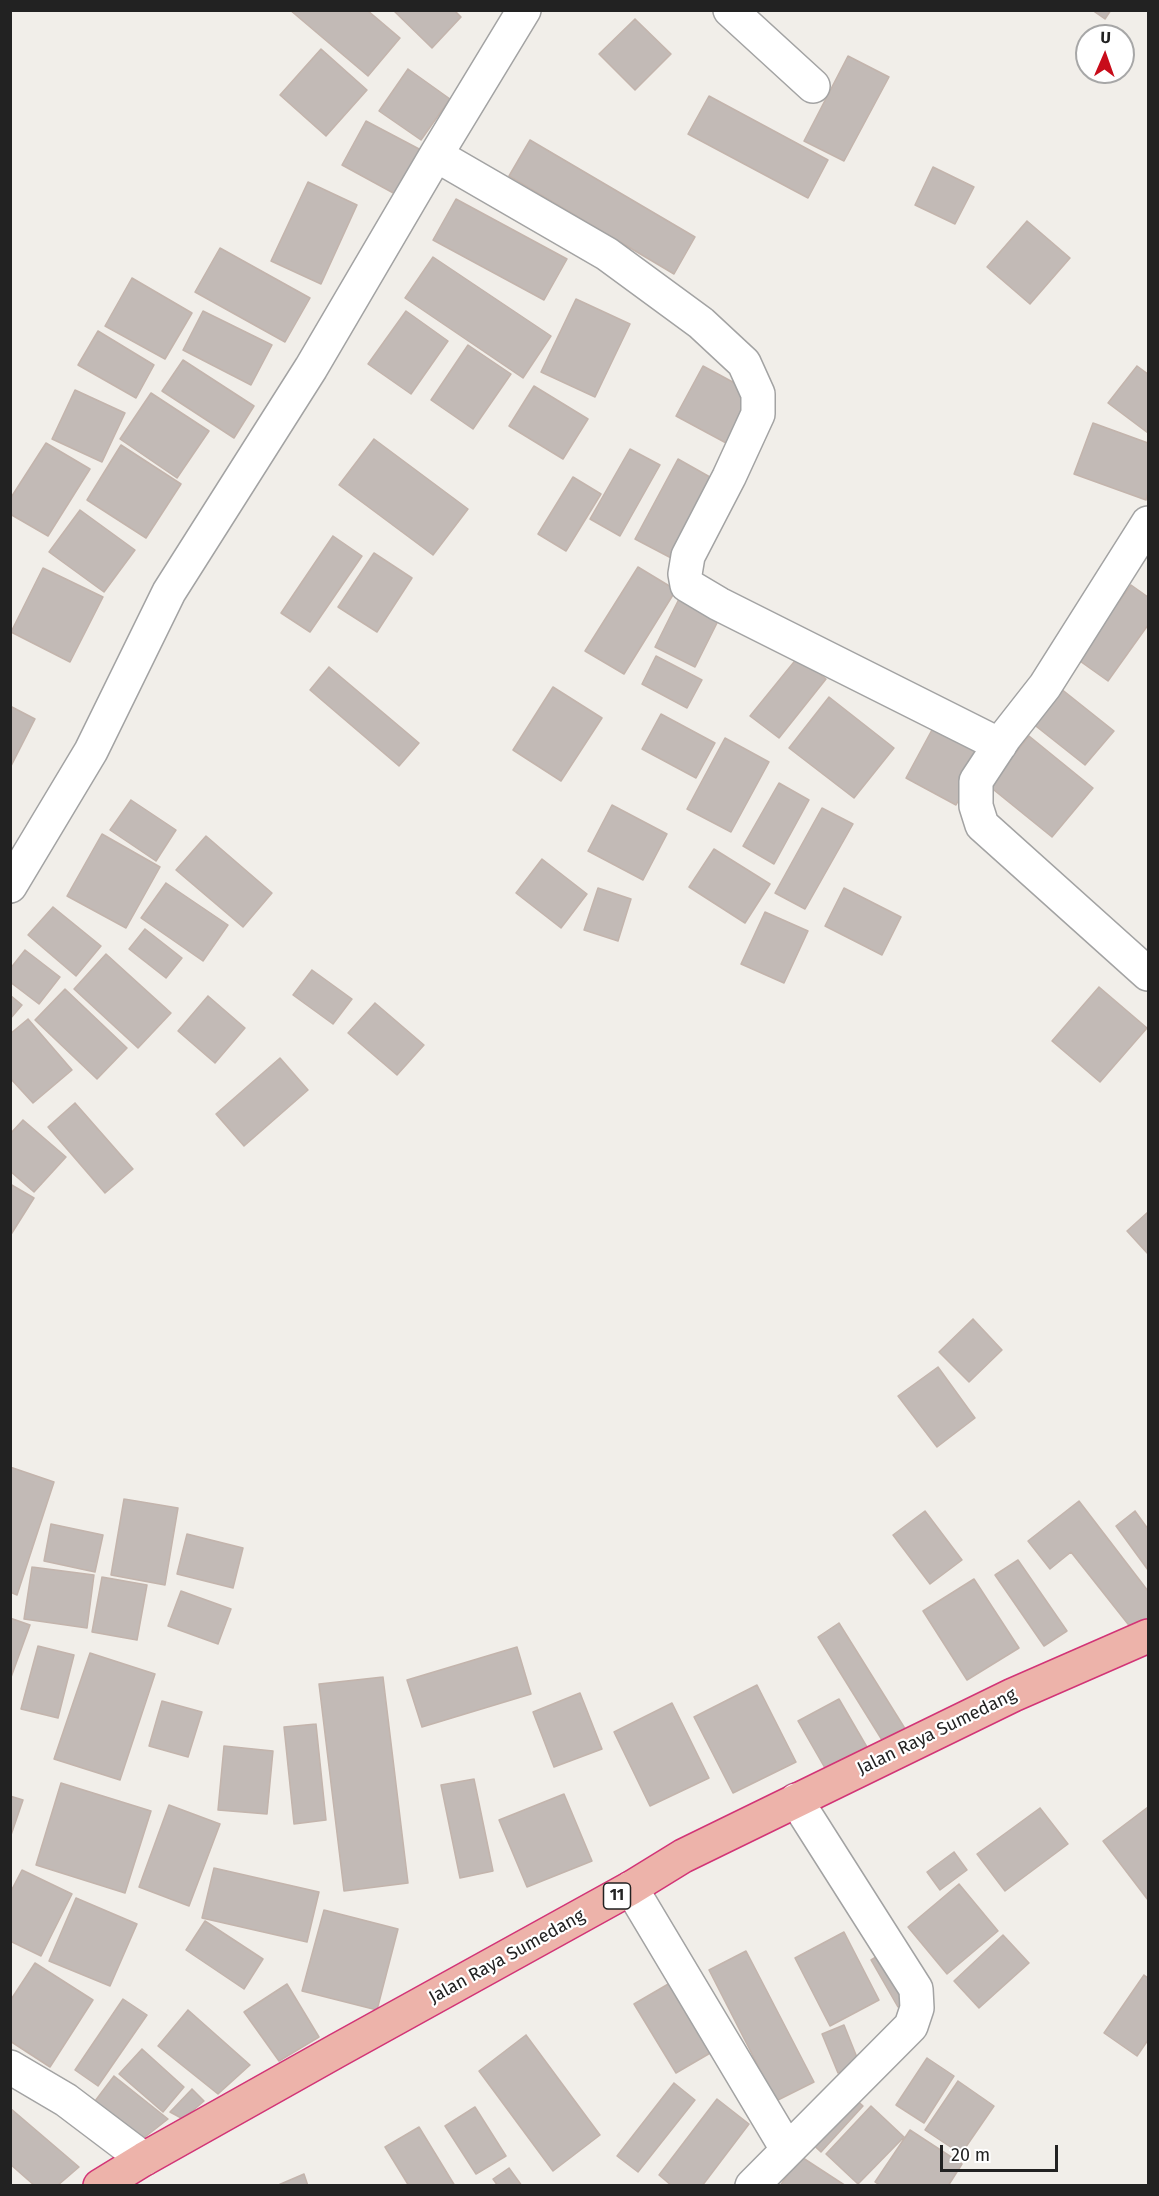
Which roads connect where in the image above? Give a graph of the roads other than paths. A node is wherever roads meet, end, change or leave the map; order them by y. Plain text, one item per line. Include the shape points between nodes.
1 (524, 10) edge
2 (730, 10) edge
3 (813, 86) dead end
4 (436, 155) junction
5 (1149, 523) edge
6 (999, 745) junction
7 (10, 886) edge
8 (1149, 974) edge
9 (1149, 1636) edge
10 (796, 1800) junction
11 (631, 1888) junction
12 (10, 2067) edge
13 (787, 2149) junction
14 (144, 2159) junction
15 (100, 2186) edge
16 (752, 2186) edge

1 - 4 street
2 - 3 street
4 - 6 street via 607,254 701,323 744,363 758,394 758,414 688,556 687,585
4 - 7 street via 311,368 169,592 91,751
5 - 6 street via 1045,686
6 - 8 street via 976,781 976,806 982,825
9 - 10 highway, Jalan Raya Sumedang / 11 via 1013,1695
10 - 11 highway, Jalan Raya Sumedang / 11 via 683,1856
10 - 13 street via 916,1989 917,2008 911,2026
11 - 13 street
11 - 14 highway, Jalan Raya Sumedang / 11
12 - 14 street via 66,2100
13 - 16 street
14 - 15 highway, Jalan Raya Sumedang / 11

